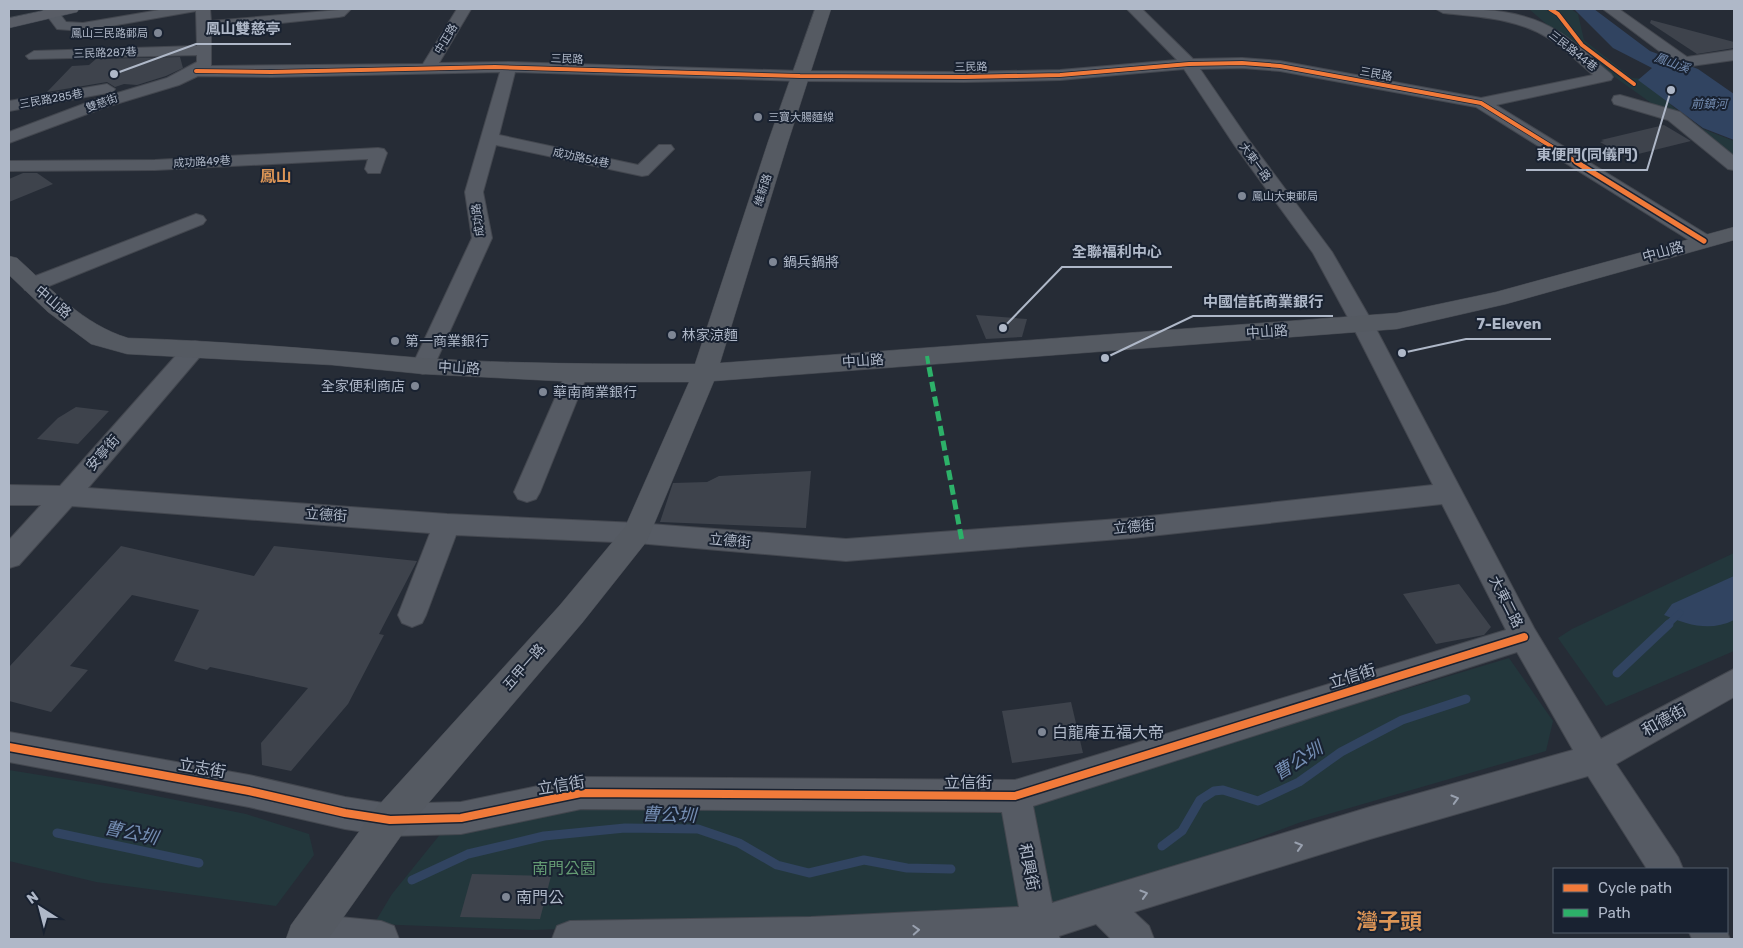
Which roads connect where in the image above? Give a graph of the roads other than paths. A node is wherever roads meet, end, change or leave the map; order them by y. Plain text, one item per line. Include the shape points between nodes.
1 (71, 9) edge
2 (190, 9) edge
3 (203, 9) edge
4 (464, 9) edge
5 (823, 9) edge
6 (1134, 9) edge
7 (1443, 9) edge
8 (1610, 9) edge
9 (51, 11) edge
10 (342, 11) edge
11 (9, 23) edge
12 (203, 26) junction
13 (205, 50) junction
14 (1734, 55) edge
15 (34, 56) dead end
16 (1190, 64) junction
17 (509, 67) junction
18 (428, 69) junction
19 (196, 71) junction
20 (800, 76) junction
21 (154, 87) junction
22 (1620, 100) dead end
23 (1480, 103) junction
24 (9, 106) edge
25 (9, 138) edge
26 (489, 138) junction
27 (664, 149) dead end
28 (1734, 165) edge
29 (9, 166) edge
30 (374, 169) dead end
31 (196, 220) dead end
32 (1734, 233) edge
33 (1704, 240) junction
34 (9, 263) edge
35 (32, 286) junction
36 (1363, 324) junction
37 (195, 348) junction
38 (423, 366) junction
39 (577, 373) junction
40 (705, 373) junction
41 (527, 492) dead end
42 (1450, 493) junction
43 (9, 495) edge
44 (66, 496) junction
45 (447, 524) junction
46 (638, 533) junction
47 (9, 557) edge
48 (412, 615) dead end
49 (1524, 637) junction
50 (1734, 682) edge
51 (9, 747) edge
52 (1595, 759) junction
53 (1015, 796) junction
54 (390, 820) junction
55 (1665, 868) edge
56 (1103, 907) junction
57 (1041, 932) edge
58 (307, 936) edge
59 (736, 937) edge
60 (811, 937) edge
61 (381, 939) edge
62 (570, 939) edge
63 (1136, 939) edge

1 - 9 main road
2 - 9 street via 84,27 62,26
3 - 12 street
4 - 18 street, 中正路
5 - 20 main road, 維新路
6 - 16 street, 大東一路
7 - 23 street, 三民路44巷 via 1502,17 1536,26 1606,77
8 - 14 street via 1684,62
9 - 11 main road
10 - 12 street
12 - 13 street
13 - 15 street, 三民路287巷
13 - 19 street via 205,64
16 - 20 street, 三民路 via 1060,75
16 - 23 street, 三民路 via 1280,66
16 - 36 street, 大東一路 via 1241,142 1322,252
17 - 18 street, 三民路
17 - 20 street, 三民路
17 - 26 street, 成功路
18 - 19 street, 三民路
19 - 21 street, 雙慈街
20 - 40 main road, 維新路
21 - 24 street, 三民路285巷 via 124,86
21 - 25 street, 雙慈街 via 111,99
22 - 28 street via 1674,116
23 - 33 street, 三民路
26 - 27 street, 成功路54巷 via 642,171
26 - 38 street, 成功路 via 474,192 482,238
29 - 30 street, 成功路49巷 via 156,165 378,153
31 - 35 street
32 - 33 main road, 中山路
33 - 36 main road, 中山路 via 1498,299 1432,314
34 - 35 main road, 中山路
35 - 37 main road, 中山路 via 100,338 127,346
36 - 40 main road, 中山路
36 - 42 street, 大東二路
37 - 38 main road, 中山路 via 332,356
37 - 44 street, 安寧街
38 - 39 main road, 中山路
39 - 40 main road, 中山路
39 - 41 street
40 - 46 main road, 五甲一路
42 - 46 street, 立德街 via 1132,528 846,550
42 - 49 street, 大東二路
43 - 44 street, 立德街
44 - 45 street, 立德街
44 - 47 street, 安寧街
45 - 46 street, 立德街
45 - 48 street
46 - 54 main road, 五甲一路
49 - 52 street, 大東二路
49 - 53 street, 立信街
50 - 52 street, 和德街
51 - 54 street, 立志街 via 249,790 345,813
52 - 55 street, 大東二路
56 -> 52 street via 1370,823
53 - 54 street, 立信街 via 581,793 461,818
53 - 57 street, 和興街
54 - 58 main road, 五甲一路
56 - 57 street
56 - 63 street
60 -> 57 street
58 - 61 street
59 - 60 street
59 - 62 street

